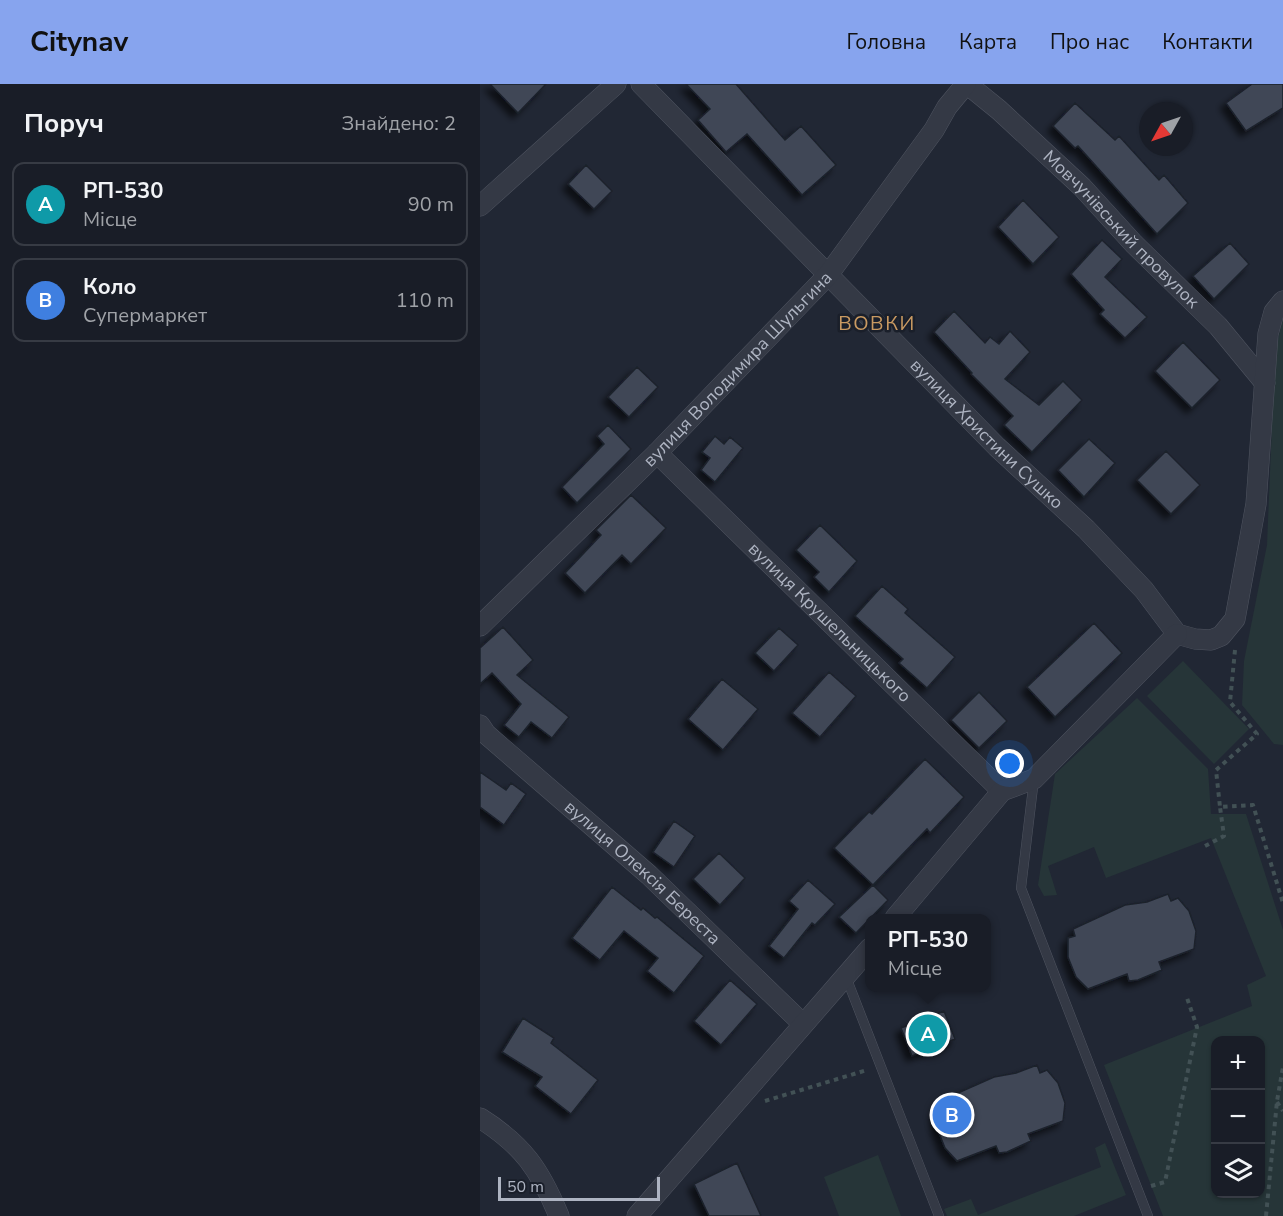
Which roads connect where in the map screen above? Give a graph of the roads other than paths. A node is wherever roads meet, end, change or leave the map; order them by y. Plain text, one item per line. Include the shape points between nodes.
1 (616, 84) edge
2 (641, 84) edge
3 (967, 84) edge
4 (993, 84) edge
5 (480, 206) edge
6 (828, 275) junction
7 (1283, 301) edge
8 (1265, 383) junction
9 (657, 453) junction
10 (480, 626) edge
11 (1177, 634) junction
12 (482, 733) edge
13 (1034, 779) junction
14 (1002, 791) junction
15 (898, 914) edge
16 (865, 954) edge
17 (846, 977) junction
18 (803, 1024) junction
19 (480, 1118) edge
20 (559, 1216) edge
21 (637, 1216) edge
22 (939, 1216) edge
23 (1148, 1216) edge

1 - 5 street
2 - 6 street, вулиця Христини Сушко
3 - 4 street
3 - 6 street, вулиця Володимира Шульгина
3 - 8 street, Мовчунівський провулок via 1082,187 1218,326
6 - 9 street, вулиця Володимира Шульгина
6 - 11 street, вулиця Христини Сушко via 997,447 1086,529 1144,590
7 - 8 street via 1274,312 1268,334
8 - 11 street via 1256,504 1235,619 1221,636 1211,640
9 - 10 street, вулиця Володимира Шульгина
9 - 14 street, вулиця Крушельницького
11 - 13 street
12 - 18 street, вулиця Олексія Береста via 649,875
13 - 14 street
13 - 23 lane via 1021,888
14 - 15 street
16 - 17 street
17 - 18 street
17 - 22 lane
18 - 21 street
19 - 20 street via 528,1156

